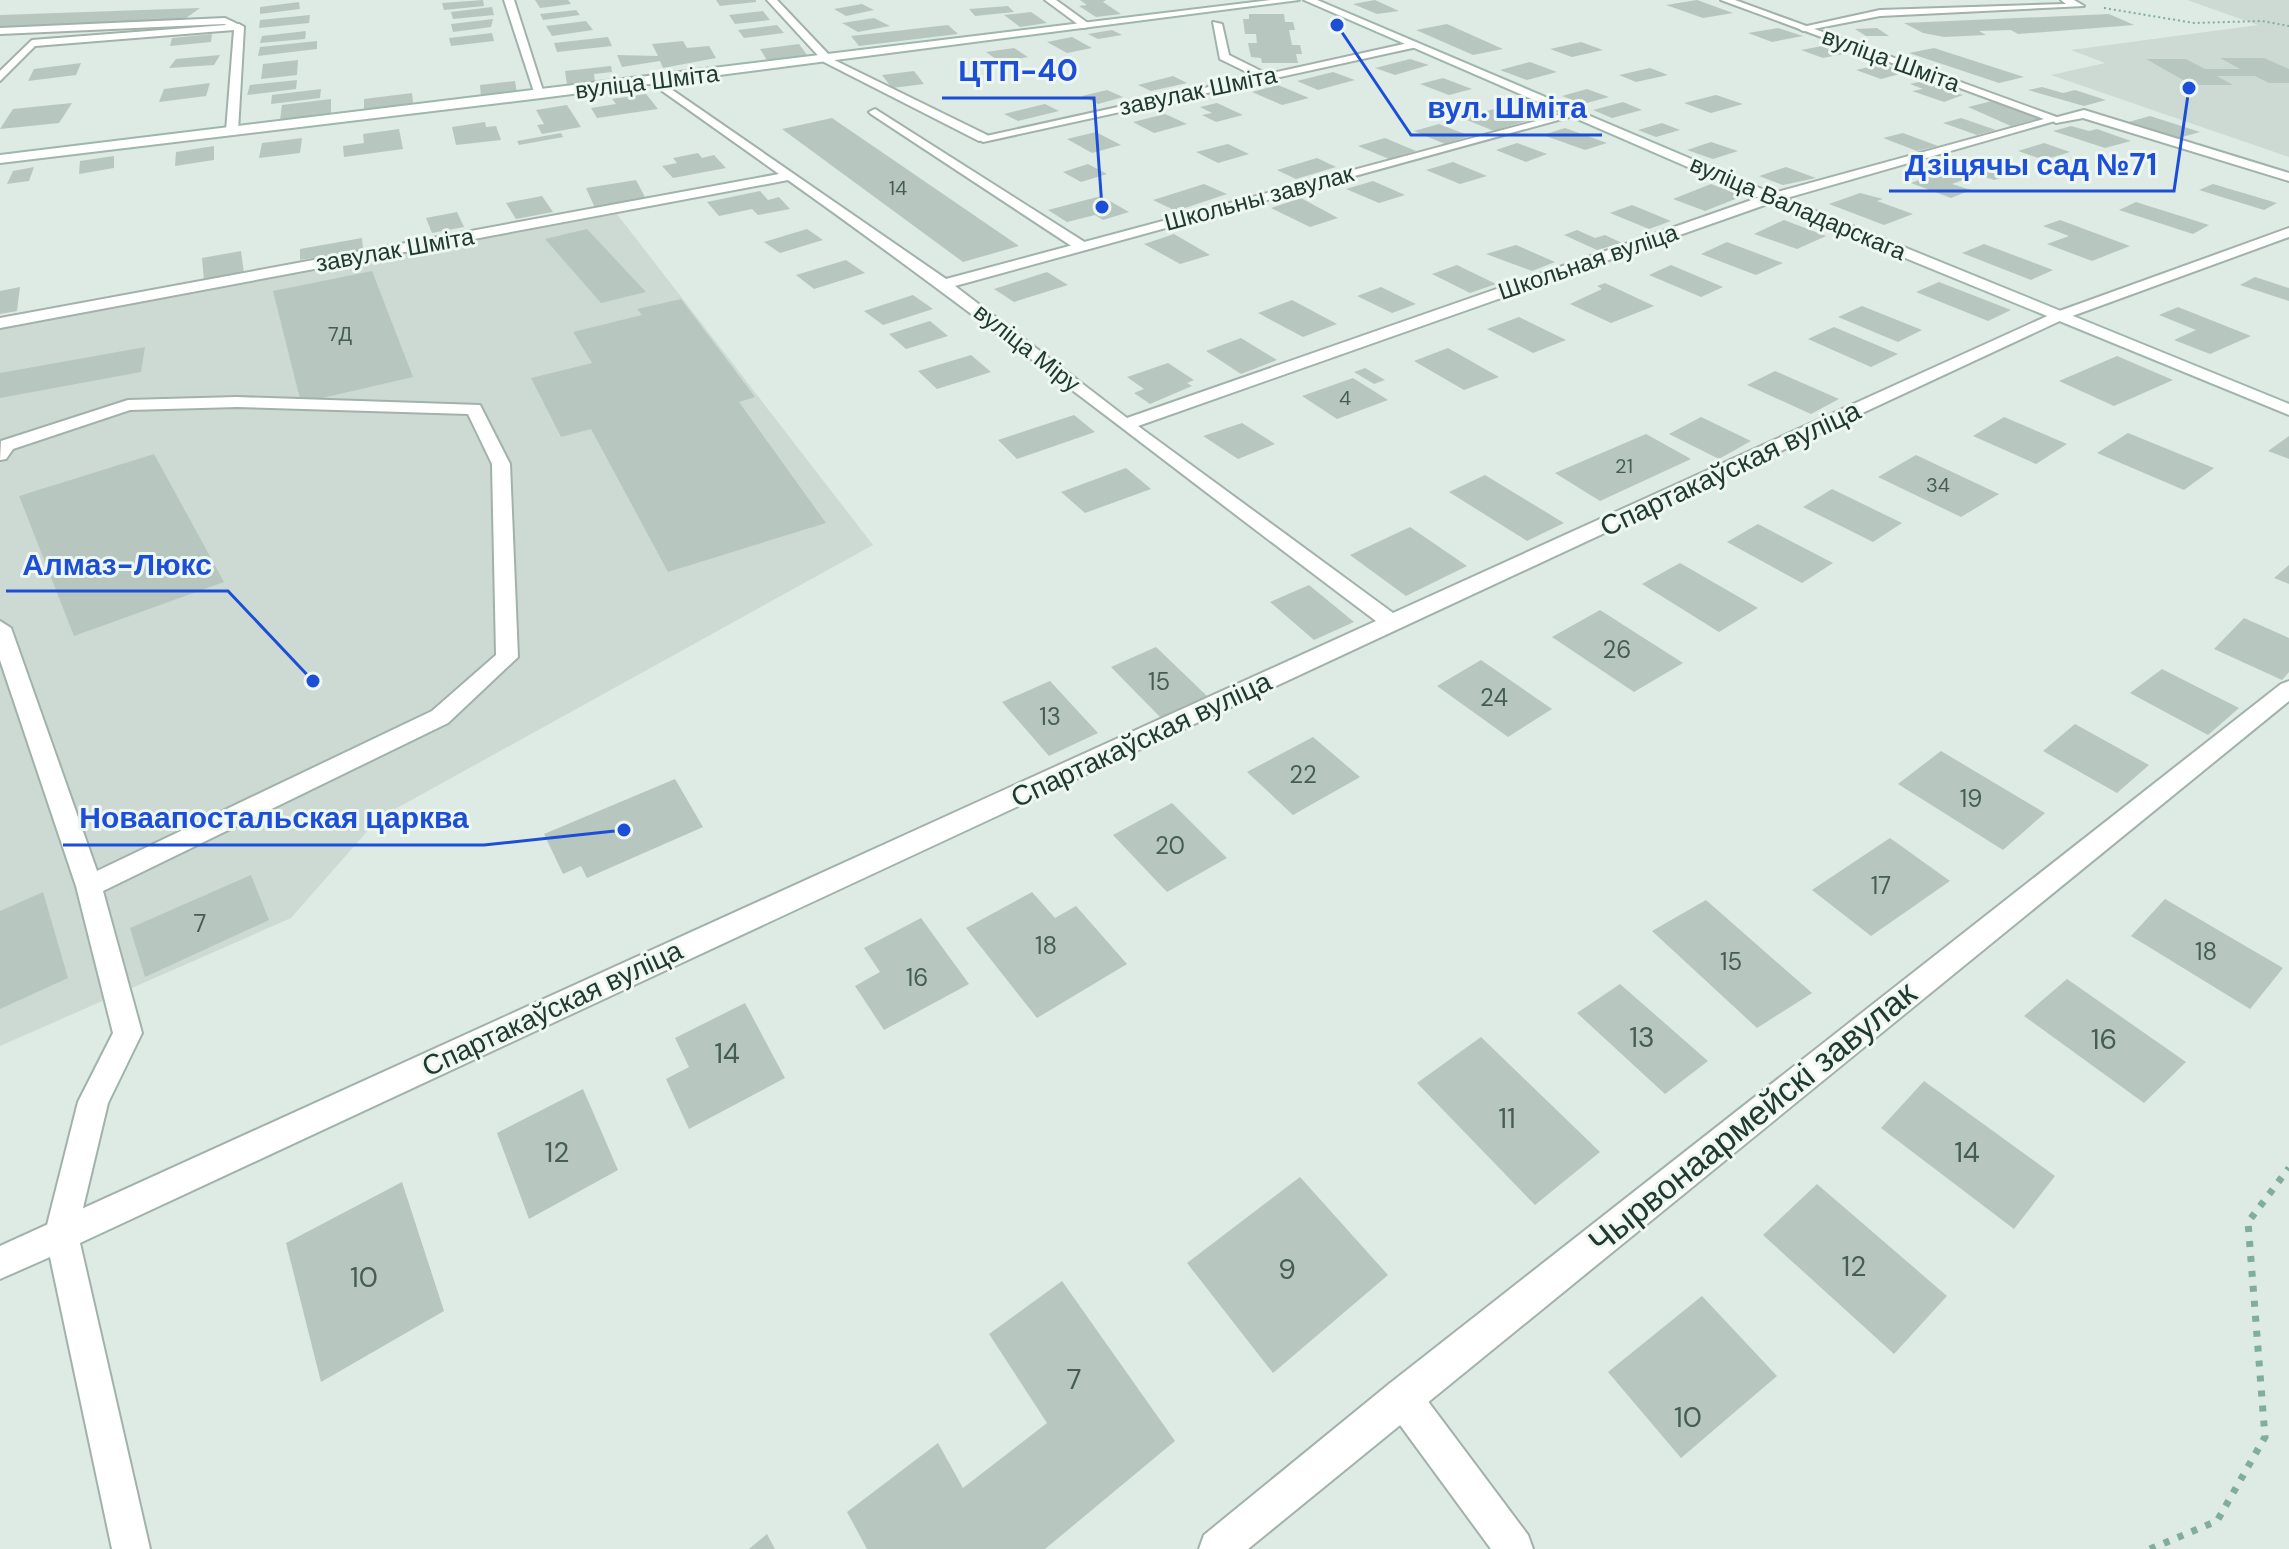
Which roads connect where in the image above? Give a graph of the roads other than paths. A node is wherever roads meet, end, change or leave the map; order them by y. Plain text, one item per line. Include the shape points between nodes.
1 (509, 0) edge
2 (772, 0) edge
3 (1050, 0) edge
4 (1294, 0) edge
5 (1309, 0) edge
6 (1726, 0) edge
7 (2066, 0) edge
8 (1217, 24) dead end
9 (1087, 26) junction
10 (239, 27) junction
11 (1803, 28) junction
12 (0, 31) edge
13 (1413, 45) junction
14 (828, 60) junction
15 (1265, 77) junction
16 (0, 78) edge
17 (655, 81) junction
18 (541, 95) junction
19 (875, 112) dead end
20 (1574, 114) junction
21 (2056, 119) junction
22 (232, 131) junction
23 (0, 159) edge
24 (790, 176) junction
25 (2289, 177) edge
26 (1771, 198) junction
27 (2288, 233) edge
28 (1081, 246) junction
29 (944, 284) junction
30 (2059, 316) junction
31 (0, 323) edge
32 (2289, 410) edge
33 (1125, 425) junction
34 (0, 455) edge
35 (1393, 623) junction
36 (0, 628) edge
37 (2289, 689) edge
38 (89, 886) junction
39 (61, 1233) junction
40 (0, 1263) edge
41 (1402, 1397) junction
42 (131, 1549) edge
43 (1218, 1549) edge
44 (1514, 1549) edge

1 - 18 street
2 - 14 street
3 - 9 street
4 - 9 street, вуліца Шміта
5 - 13 street, вуліца Валадарскага
6 - 11 street, вуліца Шміта
7 - 11 street via 2079,6 1880,13
8 - 15 street via 1224,57
9 - 14 street, вуліца Шміта
10 - 12 street via 225,21
10 - 16 street via 32,43
10 - 22 street
11 - 21 street, вуліца Шміта
13 - 15 street, завулак Шміта
13 - 20 street, вуліца Валадарскага
14 - 15 street, завулак Шміта via 983,138
14 - 17 street, вуліца Шміта
17 - 18 street, вуліца Шміта
17 - 24 street, вуліца Міру
18 - 22 street, вуліца Шміта
19 - 28 street
20 - 26 street, вуліца Валадарскага
20 - 28 street, Школьны завулак
21 - 25 street via 2084,114
21 - 26 street, Школьная вуліца
22 - 23 street, вуліца Шміта
24 - 29 street, вуліца Міру
24 - 31 street, завулак Шміта
26 - 30 street, вуліца Валадарскага
26 - 33 street, Школьная вуліца
27 - 30 street, Спартакаўская вуліца
28 - 29 street, Школьны завулак
29 - 33 street, вуліца Міру
30 - 32 street, вуліца Валадарскага
30 - 35 street, Спартакаўская вуліца
33 - 35 street, вуліца Міру
34 - 38 street via 7,445 128,405 237,402 474,409 501,464 507,657 440,717
35 - 39 street, Спартакаўская вуліца
36 - 38 street
37 - 41 street, Чырвонаармейскі завулак
38 - 39 street via 128,1033 93,1102
39 - 40 street, Спартакаўская вуліца
39 - 42 street
41 - 43 street, Чырвонаармейскі завулак
41 - 44 street

